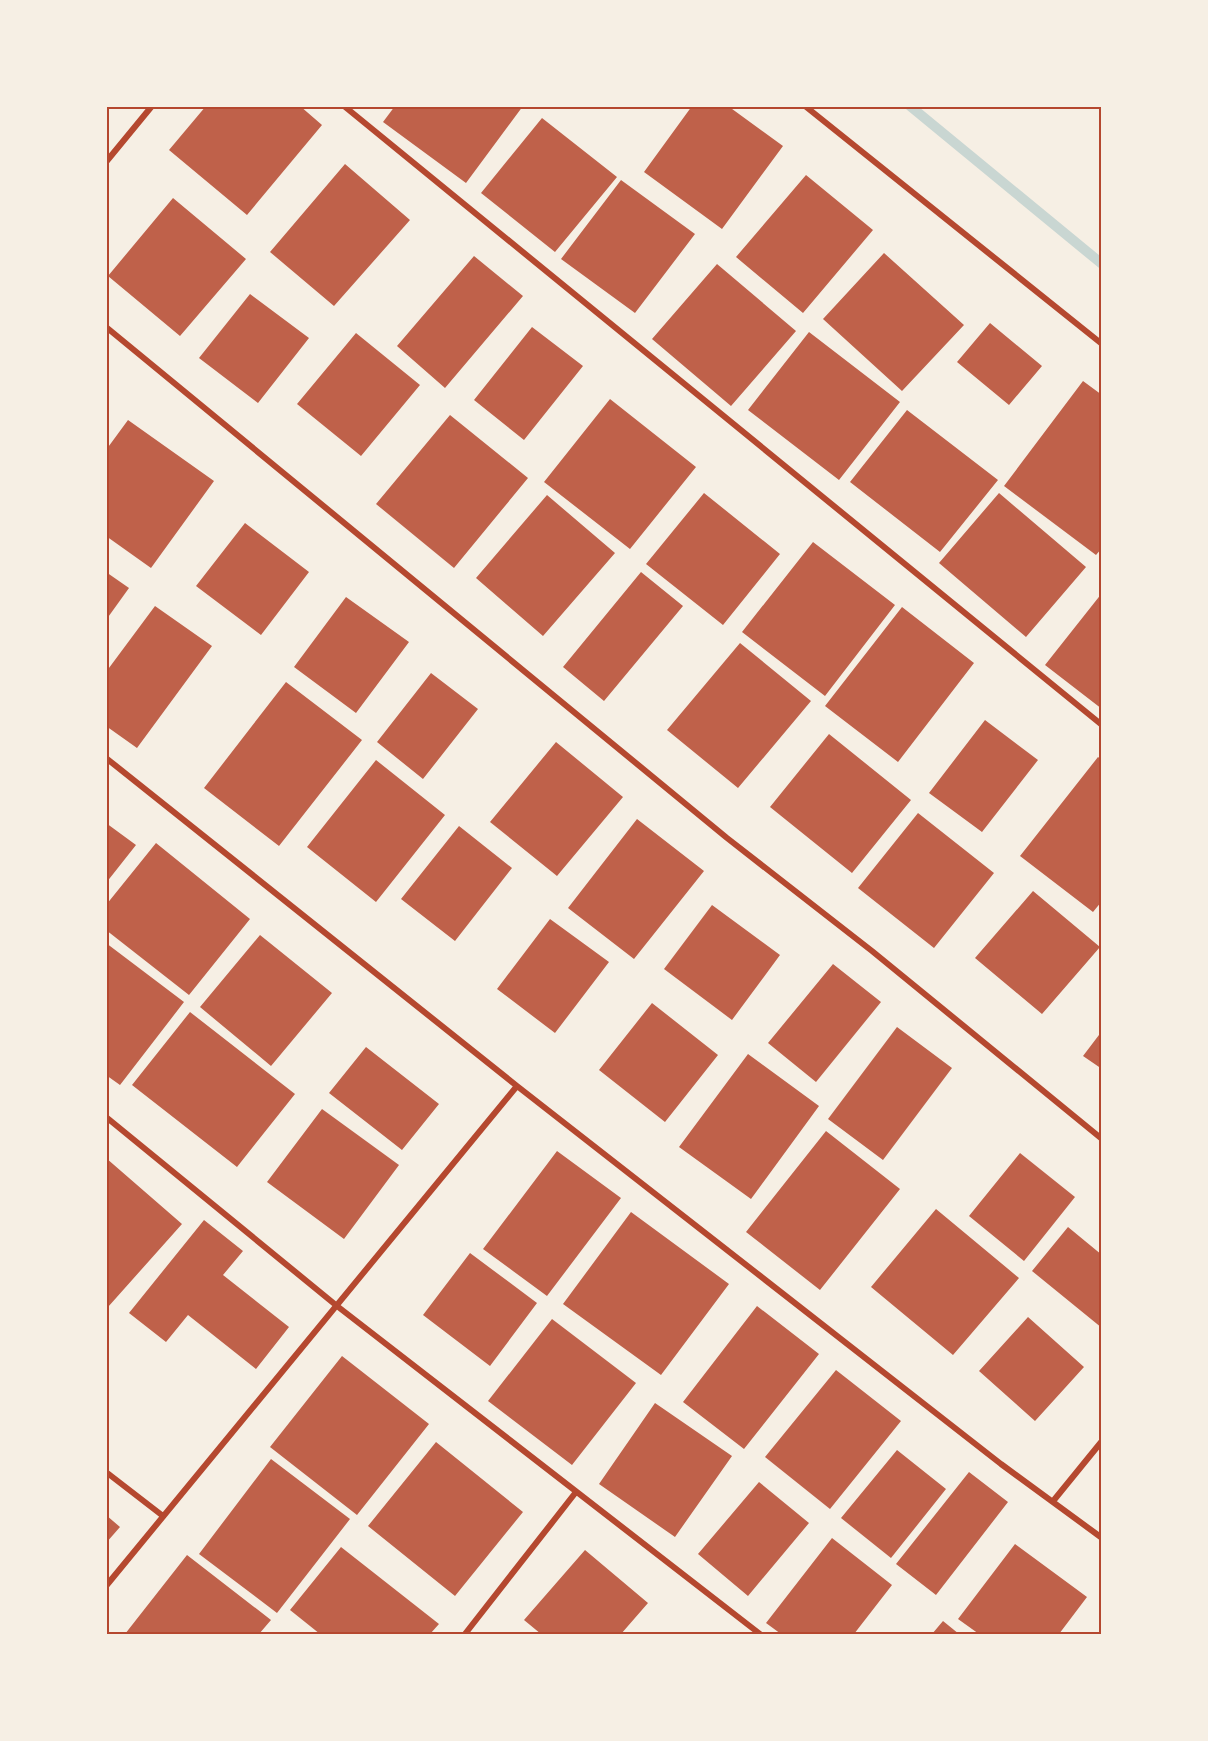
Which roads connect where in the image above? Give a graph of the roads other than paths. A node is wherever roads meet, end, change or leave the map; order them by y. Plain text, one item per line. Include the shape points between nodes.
1 (152, 106) edge
2 (344, 106) edge
3 (805, 106) edge
4 (106, 162) edge
5 (106, 327) edge
6 (1101, 344) edge
7 (1101, 725) edge
8 (106, 758) edge
9 (517, 1086) junction
10 (106, 1117) edge
11 (1101, 1139) edge
12 (337, 1306) junction
13 (1101, 1441) edge
14 (106, 1472) edge
15 (576, 1492) junction
16 (1054, 1500) junction
17 (163, 1516) junction
18 (1101, 1538) edge
19 (106, 1586) edge
20 (465, 1635) edge
21 (760, 1635) edge

1 - 4 street
2 - 7 street
3 - 6 street
5 - 11 street via 727,838
8 - 9 street
9 - 12 street
9 - 16 street via 1001,1464
10 - 12 street
12 - 15 street
12 - 17 street
13 - 16 street
14 - 17 street
15 - 20 street
15 - 21 street
16 - 18 street
17 - 19 street

